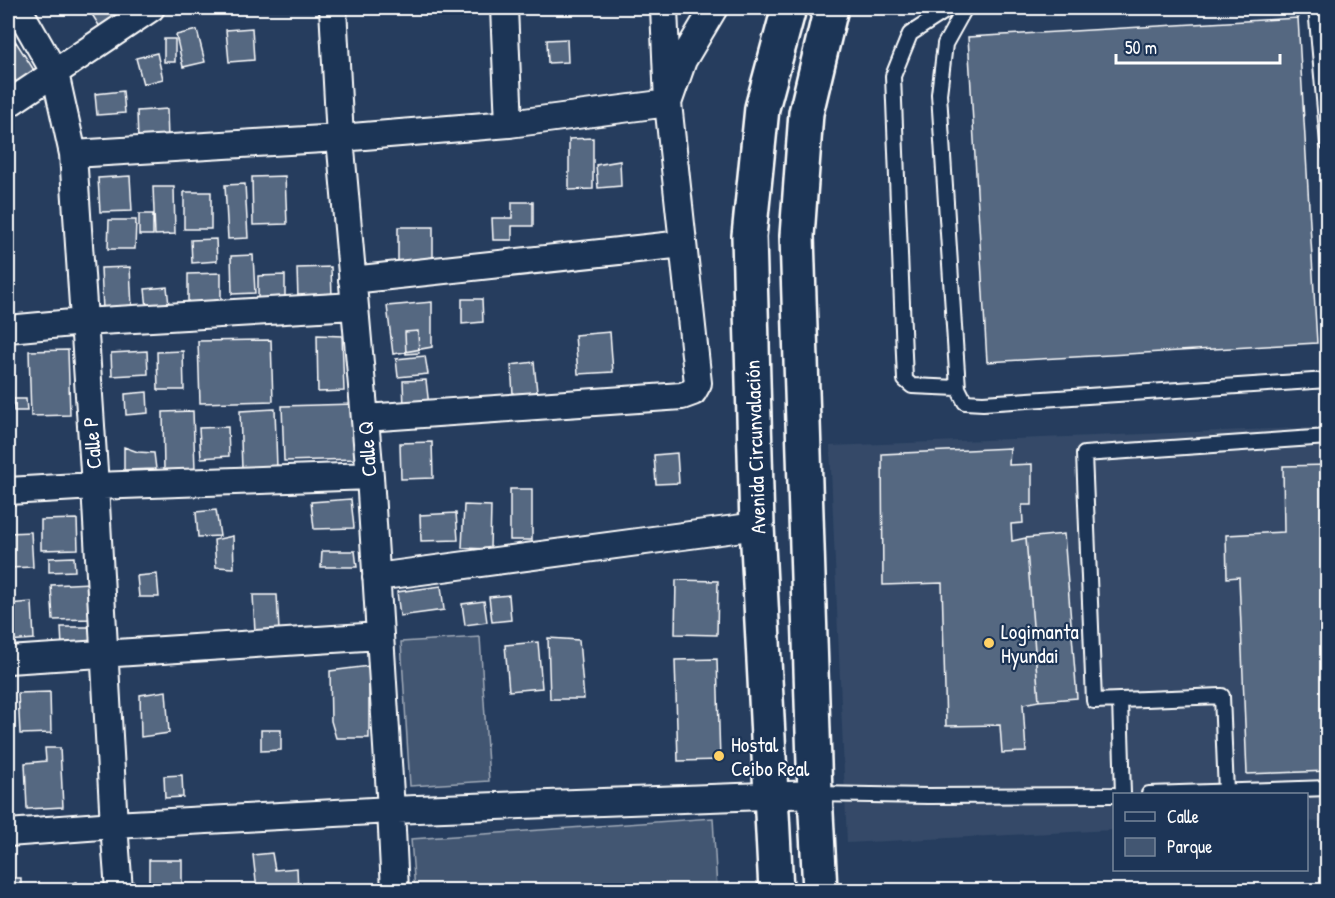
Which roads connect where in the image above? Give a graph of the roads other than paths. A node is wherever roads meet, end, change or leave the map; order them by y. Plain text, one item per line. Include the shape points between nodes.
1 (18, 8) edge
2 (151, 8) edge
3 (333, 8) edge
4 (504, 8) edge
5 (664, 8) edge
6 (714, 8) edge
7 (789, 8) edge
8 (831, 8) edge
9 (950, 8) edge
10 (964, 8) edge
11 (1316, 8) edge
12 (56, 72) junction
13 (668, 103) junction
14 (8, 104) edge
15 (509, 124) junction
16 (340, 138) junction
17 (1328, 144) edge
18 (72, 154) junction
19 (683, 244) junction
20 (352, 280) junction
21 (354, 306) junction
22 (83, 322) junction
23 (8, 329) edge
24 (1328, 380) edge
25 (958, 388) junction
26 (365, 418) junction
27 (1328, 436) edge
28 (369, 476) junction
29 (95, 486) junction
30 (8, 491) edge
31 (757, 526) junction
32 (376, 577) junction
33 (380, 636) junction
34 (106, 654) junction
35 (8, 660) edge
36 (1120, 700) junction
37 (1328, 788) edge
38 (1226, 792) junction
39 (1123, 793) edge
40 (1200, 793) edge
41 (815, 794) junction
42 (771, 795) junction
43 (1113, 795) edge
44 (391, 810) junction
45 (114, 825) junction
46 (8, 833) edge
47 (119, 891) edge
48 (395, 891) edge
49 (776, 891) edge
50 (820, 891) edge

1 - 12 street, Calle P
2 - 12 street
3 - 16 street, Calle Q
4 - 15 street
5 - 13 street
6 - 13 street via 683,60
7 - 31 highway, Avenida Circunvalación via 762,108 749,236
8 - 41 highway via 806,113 797,236
9 - 25 lane via 910,34 893,76 905,380 912,386
10 - 25 lane via 945,44 939,94
11 - 17 lane
12 - 14 street
12 - 18 street, Calle P
13 - 15 street
13 - 19 street
15 - 16 street
16 - 18 street
16 - 20 street, Calle Q
18 - 22 street, Calle P
19 - 20 street
19 - 26 street via 698,383 693,392 682,396
20 - 21 street, Calle Q
21 - 22 street
21 - 26 street, Calle Q
22 - 23 street
22 - 29 street, Calle P
24 - 25 lane via 983,403 965,402
26 - 28 street, Calle Q
27 - 36 lane via 1084,454 1094,701
28 - 29 street
28 - 32 street, Calle Q
29 - 30 street
29 - 34 street, Calle P
31 - 32 street
31 - 42 highway, Avenida Circunvalación
32 - 33 street, Calle Q
33 - 34 street
33 - 44 street, Calle Q
34 - 35 street
34 - 45 street, Calle P
36 - 38 lane via 1222,696
36 - 39 lane
37 - 38 lane
38 - 40 lane
41 - 42 street
41 - 43 lane
41 - 50 highway
42 - 44 street
42 - 49 highway, Avenida Circunvalación
44 - 45 street
44 - 48 street, Calle Q
45 - 46 street
45 - 47 street, Calle P

